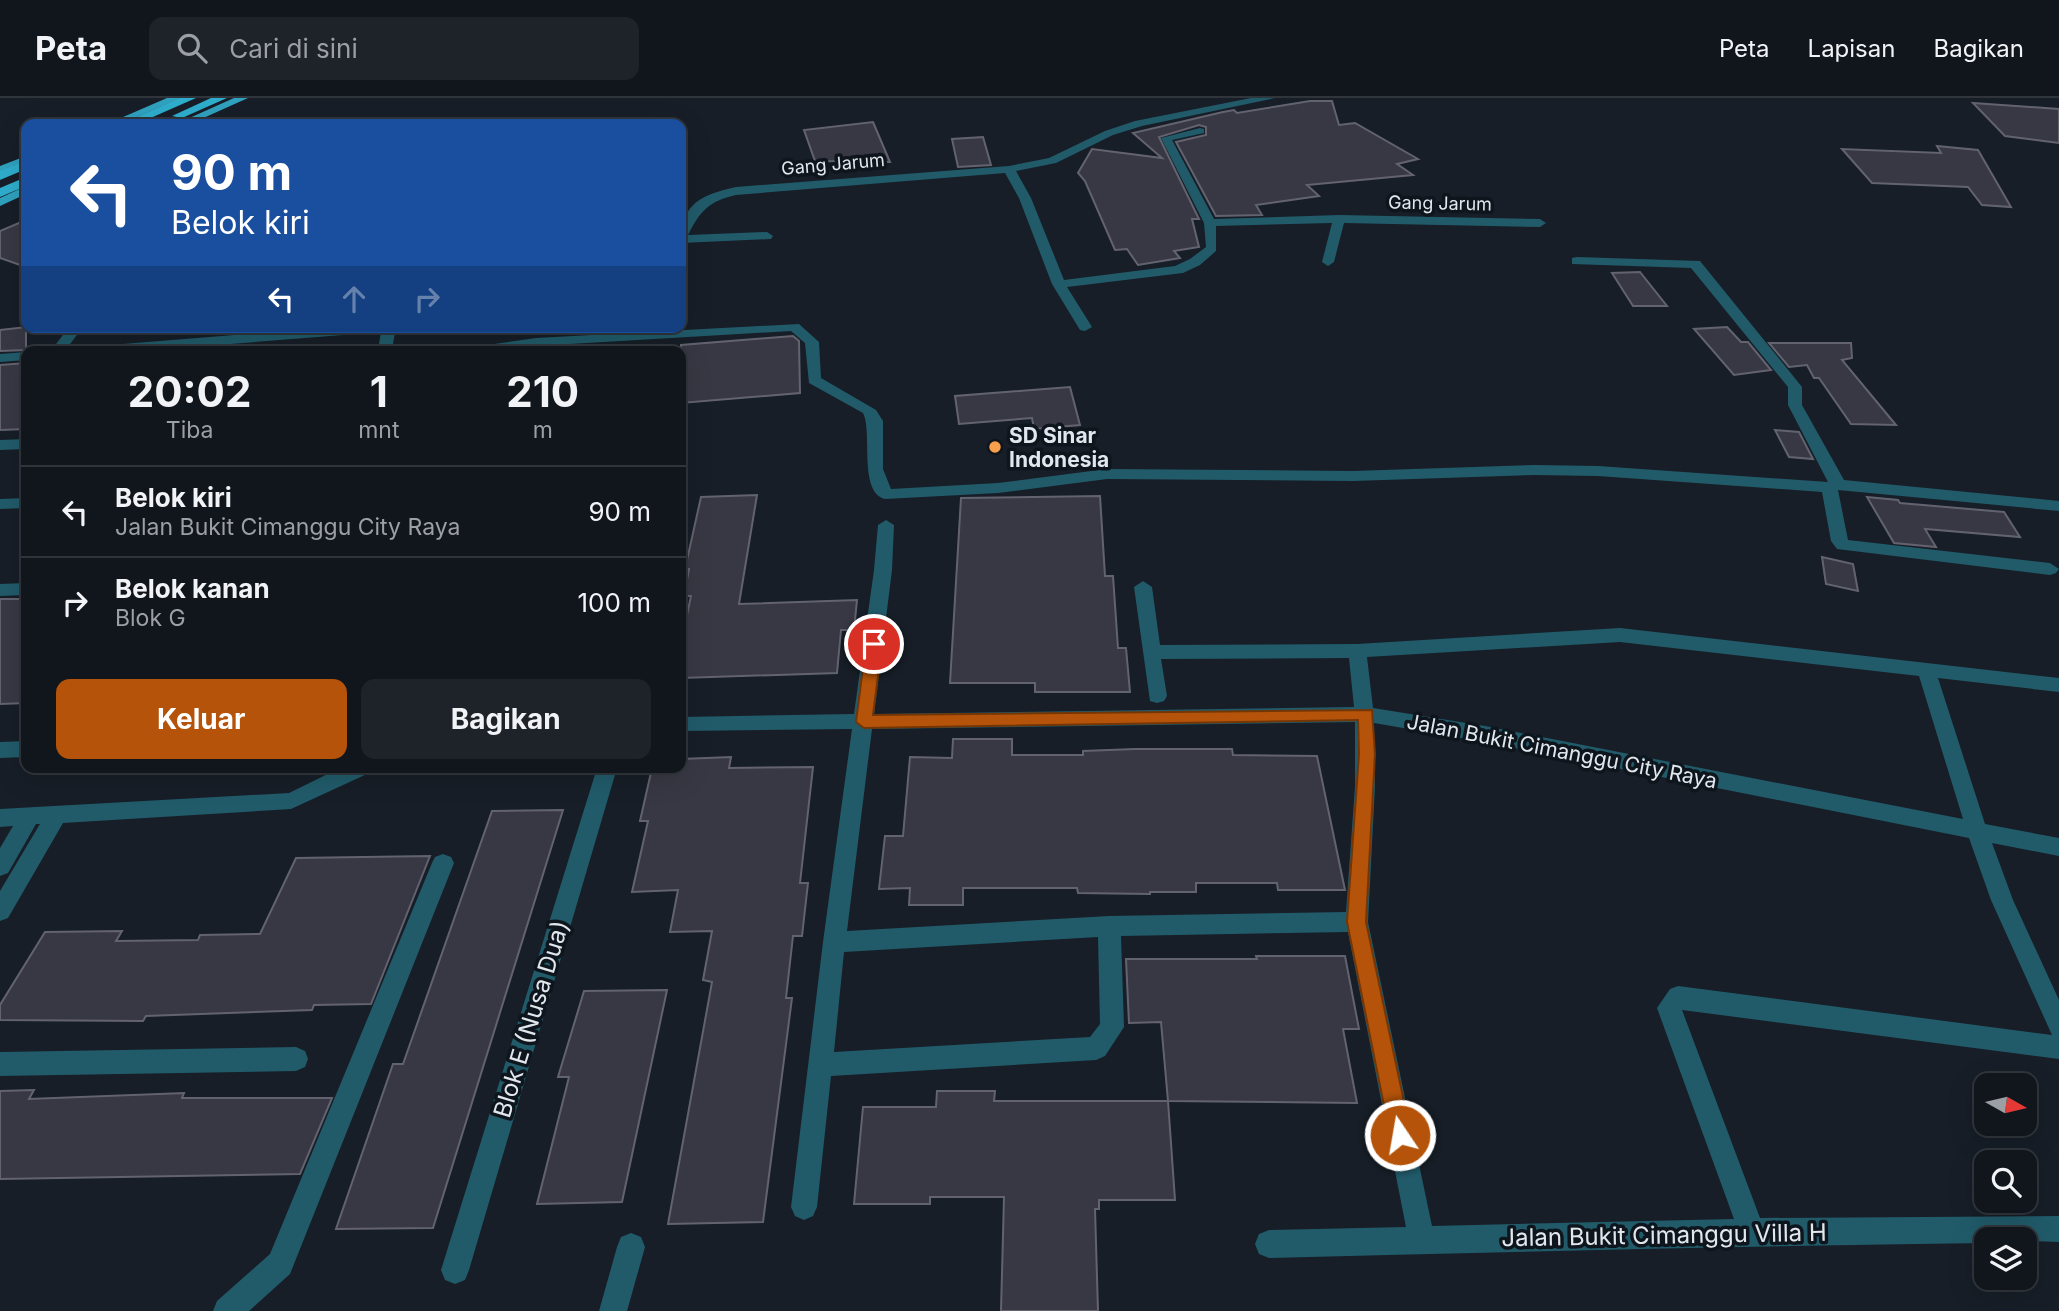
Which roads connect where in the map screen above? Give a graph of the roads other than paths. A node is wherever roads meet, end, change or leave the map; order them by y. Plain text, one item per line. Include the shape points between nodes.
1 (176, 98) edge
2 (190, 98) edge
3 (221, 98) edge
4 (243, 98) edge
5 (1270, 98) edge
6 (124, 119) edge
7 (139, 119) edge
8 (172, 119) edge
9 (193, 119) edge
10 (1200, 131) dead end
11 (21, 161) edge
12 (21, 167) edge
13 (1009, 169) junction
14 (0, 170) edge
15 (0, 176) edge
16 (21, 183) edge
17 (0, 192) edge
18 (21, 192) edge
19 (0, 202) edge
20 (1339, 219) junction
21 (1210, 223) junction
22 (1540, 223) dead end
23 (686, 227) edge
24 (766, 236) dead end
25 (686, 237) edge
26 (1577, 261) dead end
27 (1328, 262) dead end
28 (1059, 284) junction
29 (1085, 327) dead end
30 (323, 333) edge
31 (152, 346) edge
32 (509, 346) edge
33 (21, 356) edge
34 (0, 358) edge
35 (21, 444) edge
36 (0, 445) edge
37 (1834, 486) junction
38 (21, 503) edge
39 (0, 504) edge
40 (2059, 506) edge
41 (886, 525) dead end
42 (2050, 569) dead end
43 (1143, 586) dead end
44 (21, 589) edge
45 (0, 590) edge
46 (1357, 651) junction
47 (1152, 652) junction
48 (1926, 669) junction
49 (2059, 685) edge
50 (1157, 696) dead end
51 (1366, 714) junction
52 (864, 722) junction
53 (686, 724) edge
54 (0, 750) edge
55 (21, 750) edge
56 (350, 773) edge
57 (605, 773) edge
58 (57, 816) junction
59 (29, 817) junction
60 (0, 818) edge
61 (1977, 832) junction
62 (2059, 847) edge
63 (443, 863) dead end
64 (0, 867) edge
65 (7, 887) edge
66 (0, 911) edge
67 (1357, 922) junction
68 (1109, 926) junction
69 (834, 942) junction
70 (2059, 1026) edge
71 (2059, 1047) edge
72 (296, 1059) dead end
73 (0, 1064) edge
74 (820, 1065) junction
75 (804, 1207) dead end
76 (2059, 1229) edge
77 (1752, 1232) junction
78 (1422, 1241) junction
79 (1269, 1244) dead end
80 (631, 1247) dead end
81 (455, 1270) dead end
82 (228, 1311) edge
83 (613, 1311) edge

1 - 6 highway
2 - 7 highway
3 - 8 highway
4 - 9 highway
5 - 13 street, Gang Jarum via 1139,123 1052,161
10 - 21 street via 1166,138
11 - 14 highway
12 - 15 highway
13 - 23 street, Gang Jarum via 736,191 699,202
13 - 28 street
16 - 17 highway
18 - 19 highway
20 - 21 street, Gang Jarum
20 - 22 street, Gang Jarum
20 - 27 street
21 - 28 street via 1212,248 1178,270
24 - 25 street
26 - 37 street via 1695,264 1795,387 1795,405
28 - 29 street
30 - 31 street
32 - 37 street via 793,327 812,342 814,380 869,410 875,421 875,469 885,494 998,488 1107,474 1353,476 1534,470
33 - 34 street
35 - 36 street
37 - 40 street
37 - 42 street via 1843,545
38 - 39 street
41 - 52 street
43 - 47 street
44 - 45 street
46 - 47 street
46 - 48 street via 1620,635
46 - 51 street
47 - 50 street
48 - 49 street
48 - 61 street
51 - 52 street, Jalan Bukit Cimanggu City Raya
51 - 61 street, Jalan Bukit Cimanggu City Raya
51 - 67 street
52 - 53 street, Jalan Bukit Cimanggu City Raya
52 - 69 street
54 - 55 street
56 - 58 street via 291,801
57 - 81 street, Blok E (Nusa Dua)
58 - 59 street
58 - 65 street
59 - 60 street
59 - 64 street
61 - 62 street, Jalan Bukit Cimanggu City Raya
61 - 70 street via 2013,927
63 - 82 street via 279,1264
65 - 66 street
67 - 68 street
67 - 78 street
68 - 69 street
68 - 74 street via 1112,1027 1096,1048
69 - 74 street
71 - 77 street via 1678,997 1669,1008
72 - 73 street
74 - 75 street
76 - 77 street, Jalan Bukit Cimanggu Villa H
77 - 78 street, Jalan Bukit Cimanggu Villa H
78 - 79 street, Jalan Bukit Cimanggu Villa H
80 - 83 street

